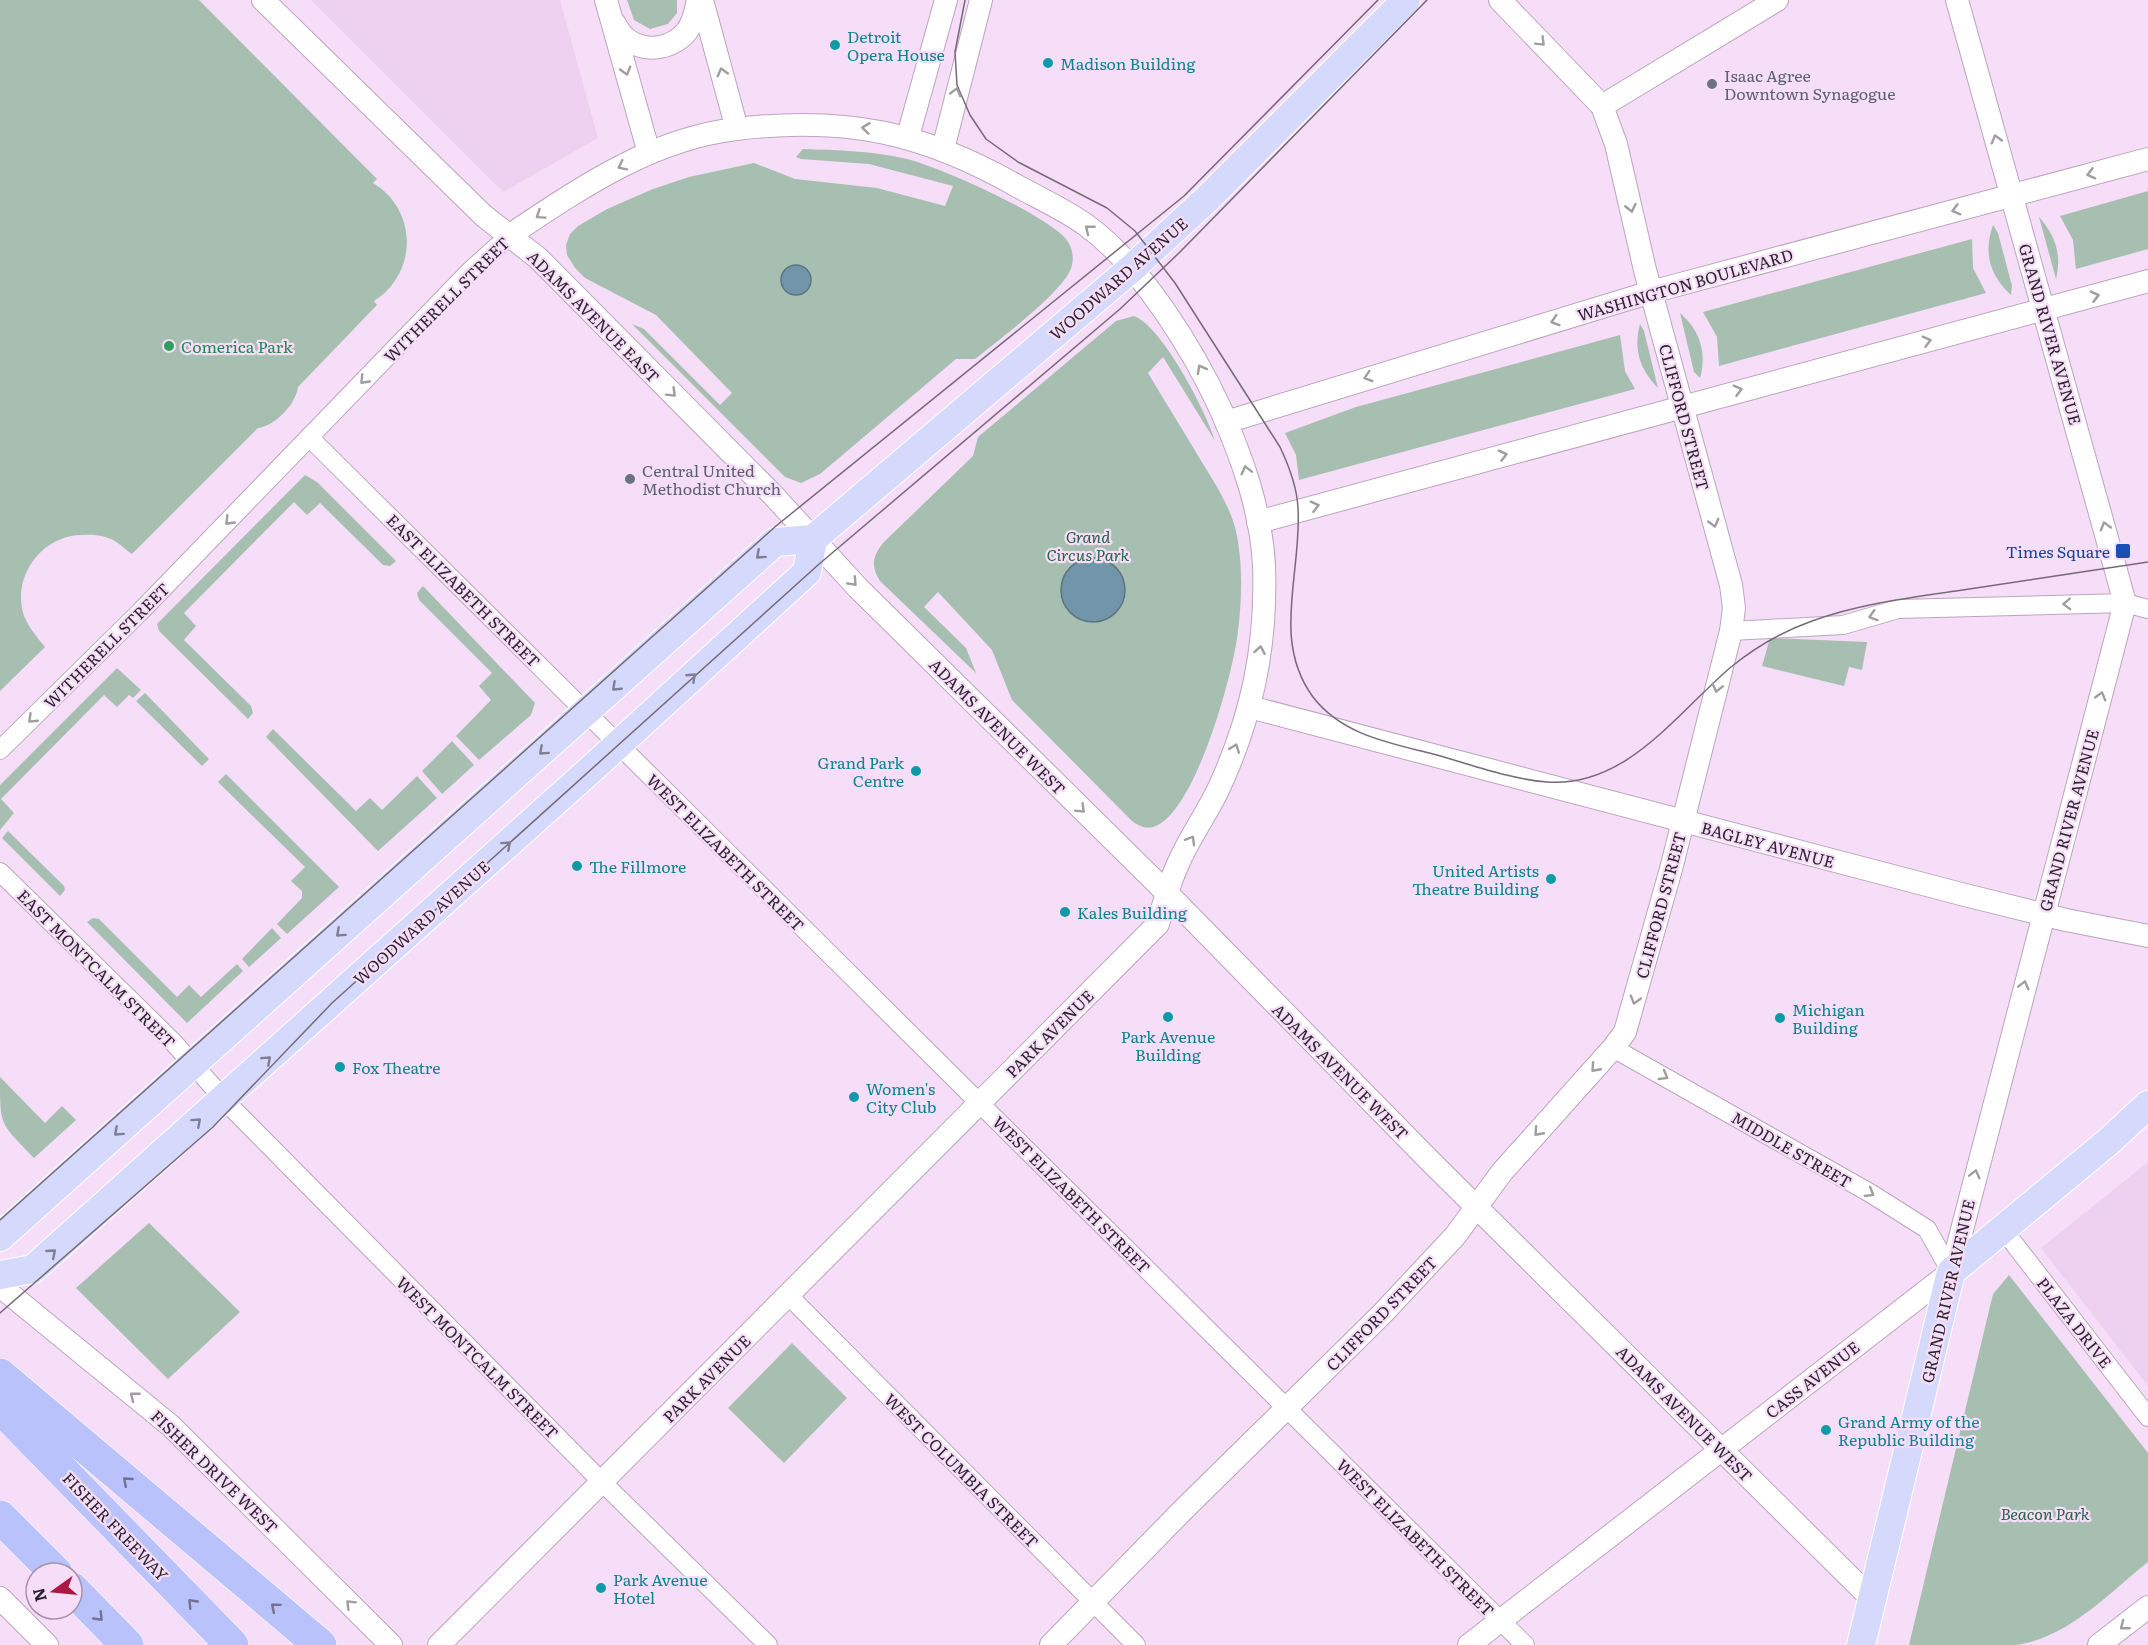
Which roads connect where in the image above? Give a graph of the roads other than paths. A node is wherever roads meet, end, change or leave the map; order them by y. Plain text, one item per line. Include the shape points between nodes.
1 (263, 0) edge
2 (700, 0) edge
3 (946, 0) edge
4 (981, 0) edge
5 (1406, 0) edge
6 (1500, 0) edge
7 (1777, 0) edge
8 (1957, 0) edge
9 (608, 7) edge
10 (1602, 106) junction
11 (737, 129) junction
12 (908, 136) junction
13 (943, 148) junction
14 (649, 153) junction
15 (2148, 159) edge
16 (2012, 195) junction
17 (510, 235) junction
18 (1131, 269) junction
19 (2148, 282) edge
20 (1651, 292) junction
21 (2043, 310) junction
22 (1682, 406) junction
23 (1226, 422) junction
24 (309, 437) junction
25 (1258, 522) junction
26 (813, 539) junction
27 (2125, 603) junction
28 (2148, 609) edge
29 (1731, 631) junction
30 (1251, 708) junction
31 (586, 712) junction
32 (618, 745) junction
33 (0, 750) edge
34 (1682, 821) junction
35 (0, 872) edge
36 (1167, 893) junction
37 (2043, 915) junction
38 (2148, 936) edge
39 (1613, 1048) junction
40 (192, 1065) junction
41 (223, 1099) junction
42 (979, 1101) junction
43 (2148, 1105) edge
44 (1477, 1208) junction
45 (2002, 1228) junction
46 (0, 1237) edge
47 (1951, 1272) junction
48 (0, 1275) edge
49 (0, 1286) edge
50 (788, 1295) junction
51 (0, 1375) edge
52 (0, 1407) edge
53 (1287, 1410) junction
54 (2148, 1417) edge
55 (1722, 1449) junction
56 (602, 1482) junction
57 (0, 1517) edge
58 (44, 1561) edge
59 (0, 1598) edge
60 (1872, 1599) junction
61 (84, 1601) edge
62 (1093, 1602) junction
63 (2148, 1607) edge
64 (1500, 1621) junction
65 (47, 1645) edge
66 (127, 1645) edge
67 (232, 1645) edge
68 (320, 1645) edge
69 (391, 1645) edge
70 (439, 1645) edge
71 (768, 1645) edge
72 (1051, 1645) edge
73 (1136, 1645) edge
74 (1469, 1645) edge
75 (1525, 1645) edge
76 (1861, 1645) edge
77 (2099, 1645) edge

1 - 17 street, ADAMS AVENUE EAST via 484,216
2 - 9 street via 691,25 680,38 651,48 637,46 618,31
11 -> 2 street
3 - 12 street
13 -> 4 street
5 - 18 main road, WOODWARD AVENUE via 1208,198
6 -> 10 street, CLIFFORD STREET
7 - 10 street
16 -> 8 street, GRAND RIVER AVENUE
9 -> 14 street
10 -> 20 street, CLIFFORD STREET via 1616,144
12 -> 11 street, WITHERELL STREET via 841,125
11 - 14 street, WITHERELL STREET via 696,137
12 - 13 street, WITHERELL STREET
18 -> 13 street, WITHERELL STREET via 1086,226 978,163
14 -> 17 street, WITHERELL STREET via 580,189
15 -> 16 street, WASHINGTON BOULEVARD
16 -> 20 street, WASHINGTON BOULEVARD
16 - 21 street, GRAND RIVER AVENUE
17 -> 24 street, WITHERELL STREET
17 -> 26 street, ADAMS AVENUE EAST via 538,258
23 -> 18 street, PARK AVENUE via 1202,368
18 - 26 main road, WOODWARD AVENUE
21 -> 19 street
20 - 22 street, CLIFFORD STREET
20 -> 23 street, WASHINGTON BOULEVARD
22 -> 21 street
27 -> 21 street, GRAND RIVER AVENUE
25 -> 22 street
22 -> 29 street, CLIFFORD STREET via 1731,585
25 -> 23 street, PARK AVENUE via 1243,460
24 - 31 street, EAST ELIZABETH STREET
24 -> 33 street, WITHERELL STREET via 134,619
30 -> 25 street, PARK AVENUE via 1263,636 1264,564
26 -> 31 main road via 775,542
32 -> 26 main road, WOODWARD AVENUE via 807,572
26 -> 36 street, ADAMS AVENUE WEST
27 - 28 street
27 -> 29 street via 1898,609 1843,625
37 -> 27 street, GRAND RIVER AVENUE
29 -> 34 street, CLIFFORD STREET
30 - 34 street, BAGLEY AVENUE
36 -> 30 street, PARK AVENUE via 1179,861 1218,789
31 - 32 street, EAST ELIZABETH STREET
31 -> 40 main road
41 -> 32 main road, WOODWARD AVENUE
32 - 42 street, WEST ELIZABETH STREET
34 - 37 street, BAGLEY AVENUE
34 -> 39 street, CLIFFORD STREET via 1632,1009 1625,1032
35 - 40 street, EAST MONTCALM STREET
36 - 42 street, PARK AVENUE via 1158,924
36 - 44 street, ADAMS AVENUE WEST
37 - 38 street, BAGLEY AVENUE
47 -> 37 street, GRAND RIVER AVENUE
39 -> 44 street, CLIFFORD STREET via 1502,1172
39 -> 47 street, MIDDLE STREET via 1927,1229
40 - 41 street, WEST MONTCALM STREET
40 -> 46 main road
48 -> 41 main road, WOODWARD AVENUE via 33,1269
41 - 56 street, WEST MONTCALM STREET
42 - 50 street, PARK AVENUE
42 - 53 street, WEST ELIZABETH STREET
43 - 45 main road, CASS AVENUE
44 - 53 street, CLIFFORD STREET via 1382,1314
44 - 55 street, ADAMS AVENUE WEST
45 - 47 main road, CASS AVENUE
45 - 54 street, PLAZA DRIVE
47 - 55 street, CASS AVENUE
47 - 60 main road, GRAND RIVER AVENUE
69 -> 49 street, FISHER DRIVE WEST via 171,1426
50 - 56 street, PARK AVENUE
50 - 62 street, WEST COLUMBIA STREET
68 -> 51 highway
67 -> 52 highway, FISHER FREEWAY
53 - 62 street, CLIFFORD STREET
53 - 64 street, WEST ELIZABETH STREET
55 - 60 street, ADAMS AVENUE WEST
55 - 64 street, CASS AVENUE
56 - 70 street, PARK AVENUE
56 - 71 street, WEST MONTCALM STREET
57 - 58 highway
59 - 65 street
60 - 76 main road, GRAND RIVER AVENUE
61 -> 66 highway
62 - 72 street, CLIFFORD STREET
62 - 73 street, WEST COLUMBIA STREET
63 -> 77 street
64 - 74 street, CASS AVENUE
64 - 75 street, WEST ELIZABETH STREET

